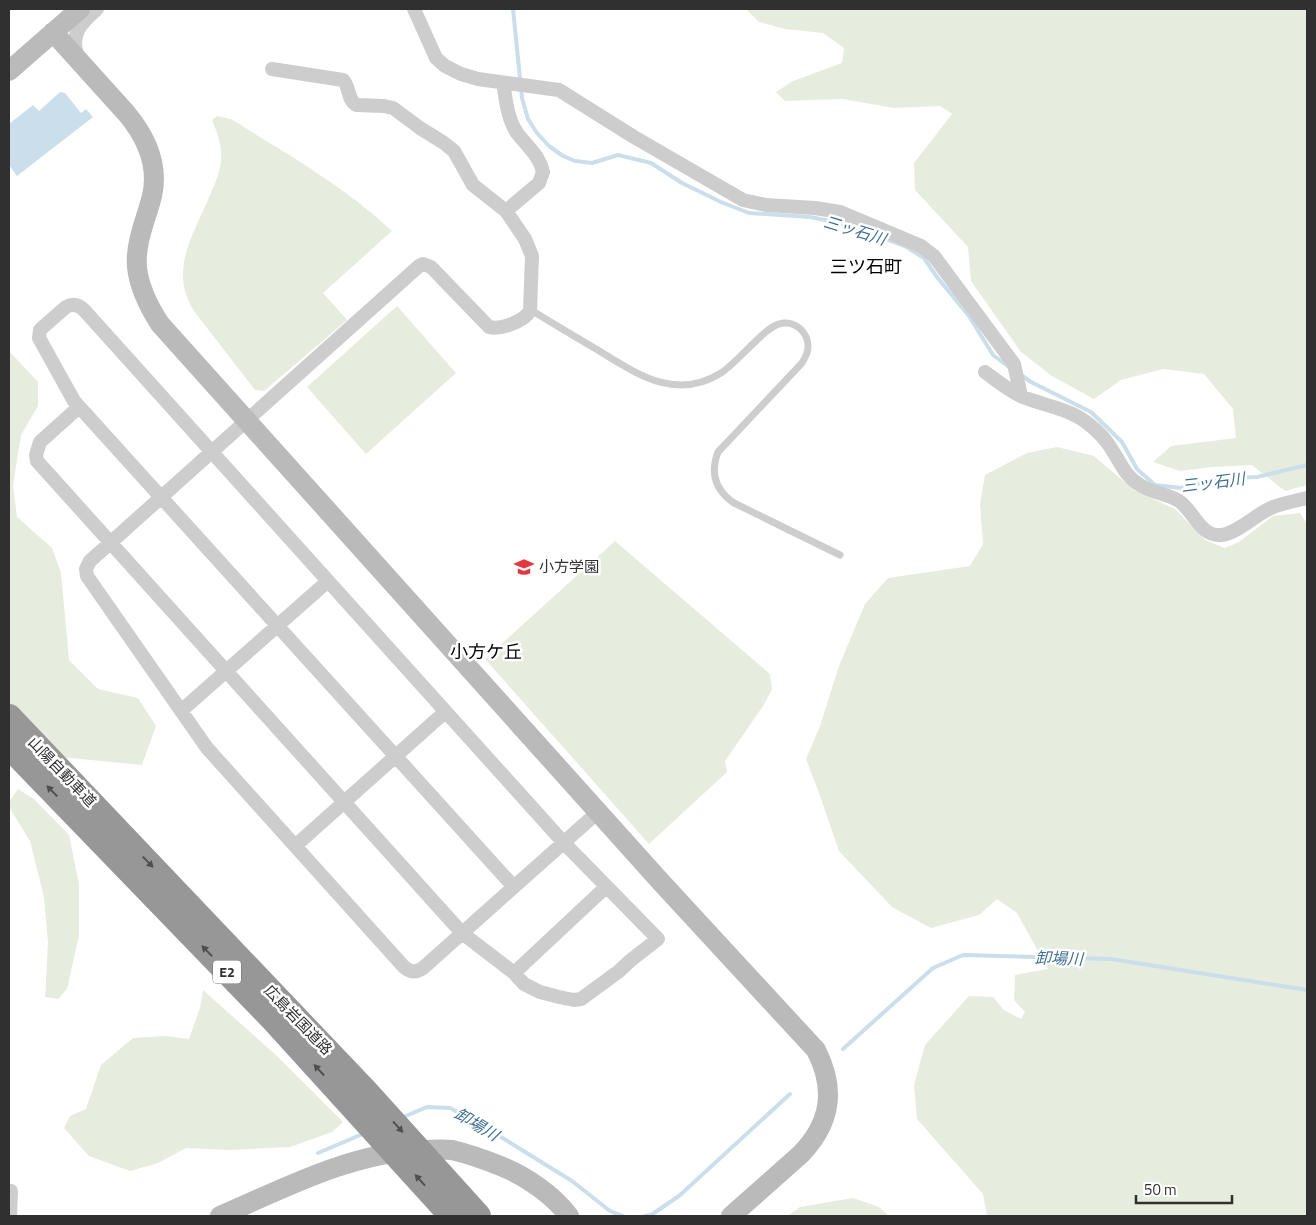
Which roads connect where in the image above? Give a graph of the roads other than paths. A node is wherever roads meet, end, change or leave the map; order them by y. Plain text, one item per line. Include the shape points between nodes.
1 (80, 9) edge
2 (97, 9) edge
3 (414, 9) edge
4 (53, 32) junction
5 (83, 66) junction
6 (272, 69) dead end
7 (9, 71) edge
8 (505, 83) junction
9 (506, 211) junction
10 (530, 310) junction
11 (985, 372) dead end
12 (1021, 393) junction
13 (79, 407) junction
14 (247, 421) junction
15 (212, 452) junction
16 (161, 497) junction
17 (1307, 498) edge
18 (111, 543) junction
19 (840, 555) dead end
20 (328, 581) junction
21 (277, 626) junction
22 (226, 671) junction
23 (181, 710) junction
24 (445, 712) junction
25 (9, 717) edge
26 (9, 746) edge
27 (395, 756) junction
28 (344, 802) junction
29 (598, 812) junction
30 (101, 831) junction
31 (564, 843) junction
32 (296, 846) junction
33 (514, 887) junction
34 (606, 887) junction
35 (462, 933) junction
36 (514, 973) junction
37 (358, 1098) junction
38 (11, 1191) dead end
39 (10, 1216) edge
40 (220, 1216) edge
41 (452, 1216) edge
42 (478, 1216) edge
43 (569, 1216) edge
44 (731, 1216) edge

1 - 4 street
2 - 5 street via 79,27 75,37 77,57
3 - 8 street via 436,58 445,66 478,79
4 - 5 street
4 - 7 street
5 - 14 street via 138,128 152,160 152,195 137,261 149,307 160,324
6 - 9 street via 340,79 346,82 350,99 356,105 393,108 450,147 473,185
8 - 9 street via 512,123 536,154 544,172 539,183
8 - 12 street via 559,90 634,138 743,200 766,206 840,212 921,246 934,256 1014,364
9 - 10 street via 526,239 532,256
10 - 14 street via 523,318 500,327 488,327 431,266 423,264
10 - 19 lane via 636,374 670,385 693,384 716,376 773,327 788,323 798,326 805,334 807,354 718,452 714,461 715,481 719,490 734,503
11 - 12 street via 1004,386
12 - 17 street via 1086,422 1136,483 1179,501 1204,531 1220,536 1234,532 1272,507
13 - 15 street via 39,338 43,327 66,307 74,305 84,310
13 - 16 street
13 - 18 street via 40,442 36,458
14 - 15 street
14 - 29 street
15 - 16 street
15 - 20 street
16 - 18 street
16 - 21 street
18 - 22 street
18 - 23 street via 88,563 87,576
20 - 21 street
20 - 24 street
21 - 22 street
21 - 27 street
22 - 23 street
22 - 28 street
23 - 32 street via 207,748
24 - 27 street
24 - 31 street
25 - 30 highway, 山陽自動車道 / E2 via 78,788
30 -> 26 highway, 山陽自動車道 / E2
27 - 28 street
27 - 33 street
28 - 32 street
28 - 35 street
29 - 31 street
29 - 44 street via 807,1039 822,1063 828,1105 819,1132 801,1154
30 - 37 highway, 広島岩国道路 / E2 via 274,1020
31 - 33 street
31 - 34 street
32 - 35 street via 407,970 421,970
33 - 35 street
34 - 36 street
34 - 36 street via 658,939 581,999 540,992 524,984
35 - 36 street
41 -> 37 highway, 広島岩国道路 / E2
37 -> 42 highway, 広島岩国道路 / E2
38 - 39 street
40 - 43 street via 341,1164 397,1151 426,1150 451,1150 516,1172 546,1193

